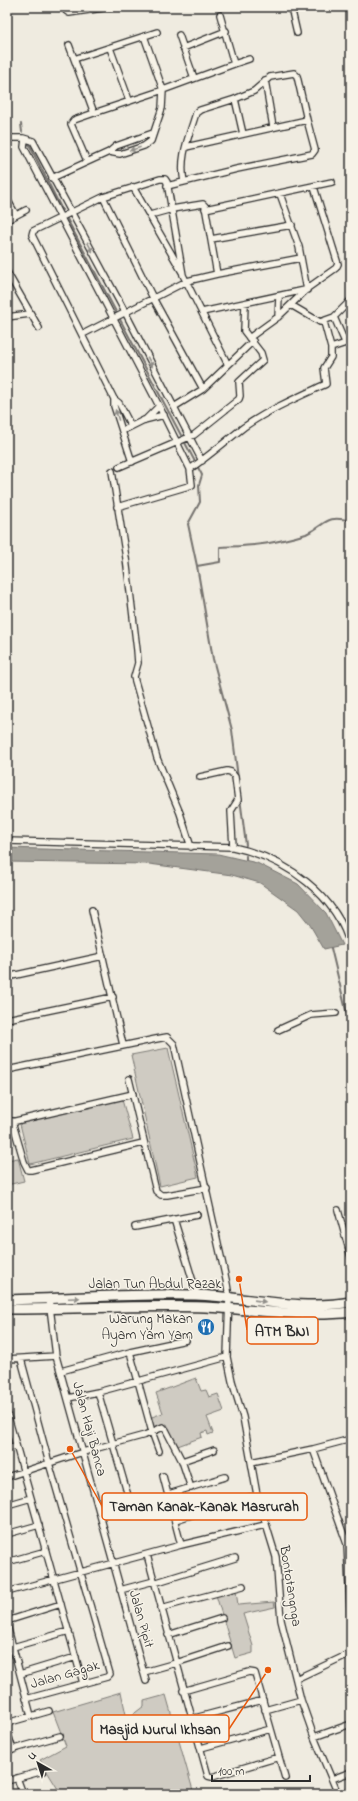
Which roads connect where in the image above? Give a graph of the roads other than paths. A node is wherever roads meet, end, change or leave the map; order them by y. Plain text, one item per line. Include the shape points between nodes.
1 (64, 7) edge
2 (110, 7) edge
3 (291, 7) edge
4 (220, 15) dead end
5 (226, 31) junction
6 (157, 32) dead end
7 (297, 33) dead end
8 (144, 36) junction
9 (179, 36) dead end
10 (69, 45) dead end
11 (110, 48) junction
12 (184, 48) junction
13 (74, 59) junction
14 (249, 59) dead end
15 (234, 64) junction
16 (194, 78) junction
17 (265, 80) junction
18 (163, 90) junction
19 (235, 99) junction
20 (129, 100) junction
21 (94, 112) junction
22 (307, 120) junction
23 (273, 127) junction
24 (153, 133) junction
25 (243, 134) junction
26 (7, 138) edge
27 (25, 139) junction
28 (186, 147) junction
29 (109, 152) junction
30 (87, 161) junction
31 (52, 178) junction
32 (184, 182) junction
33 (332, 182) dead end
34 (167, 186) junction
35 (133, 187) junction
36 (314, 187) junction
37 (280, 194) junction
38 (104, 197) junction
39 (7, 199) edge
40 (172, 209) junction
41 (205, 209) junction
42 (26, 210) dead end
43 (71, 213) junction
44 (150, 215) junction
45 (16, 216) junction
46 (60, 218) junction
47 (7, 220) edge
48 (292, 225) junction
49 (211, 240) junction
50 (301, 258) junction
51 (7, 273) edge
52 (217, 274) junction
53 (183, 275) junction
54 (187, 281) junction
55 (306, 290) junction
56 (279, 297) junction
57 (152, 298) junction
58 (351, 300) edge
59 (245, 304) junction
60 (291, 305) junction
61 (125, 312) junction
62 (202, 312) junction
63 (30, 314) junction
64 (7, 317) edge
65 (334, 317) junction
66 (113, 318) junction
67 (278, 318) junction
68 (324, 322) junction
69 (38, 328) dead end
70 (83, 334) junction
71 (251, 340) junction
72 (349, 343) edge
73 (331, 348) junction
74 (228, 366) junction
75 (203, 389) junction
76 (114, 398) junction
77 (159, 406) junction
78 (174, 407) junction
79 (164, 415) junction
80 (144, 420) junction
81 (131, 426) junction
82 (122, 431) junction
83 (189, 438) junction
84 (178, 444) junction
85 (202, 461) junction
86 (132, 462) junction
87 (118, 467) dead end
88 (190, 469) junction
89 (112, 471) dead end
90 (117, 507) junction
91 (200, 777) dead end
92 (7, 841) edge
93 (191, 847) junction
94 (232, 847) junction
95 (92, 910) dead end
96 (351, 949) edge
97 (103, 956) junction
98 (7, 977) edge
99 (113, 997) junction
100 (336, 1013) dead end
101 (7, 1019) edge
102 (278, 1030) dead end
103 (123, 1044) junction
104 (7, 1070) edge
105 (129, 1079) dead end
106 (133, 1094) junction
107 (10, 1122) edge
108 (144, 1143) junction
109 (207, 1188) junction
110 (338, 1210) dead end
111 (197, 1215) dead end
112 (174, 1219) junction
113 (135, 1227) dead end
114 (351, 1257) edge
115 (197, 1296) junction
116 (228, 1297) junction
117 (7, 1300) edge
118 (351, 1302) edge
119 (50, 1304) junction
120 (228, 1308) junction
121 (7, 1309) edge
122 (351, 1312) edge
123 (186, 1340) dead end
124 (130, 1352) junction
125 (56, 1356) junction
126 (227, 1357) junction
127 (7, 1359) edge
128 (21, 1359) junction
129 (60, 1371) junction
130 (137, 1381) junction
131 (98, 1392) junction
132 (68, 1398) junction
133 (7, 1413) edge
134 (8, 1420) edge
135 (152, 1432) junction
136 (351, 1439) edge
137 (113, 1444) junction
138 (16, 1446) junction
139 (7, 1448) edge
140 (313, 1449) junction
141 (214, 1450) dead end
142 (160, 1451) dead end
143 (82, 1452) junction
144 (182, 1461) junction
145 (251, 1462) junction
146 (49, 1463) junction
147 (23, 1472) junction
148 (163, 1476) dead end
149 (7, 1477) edge
150 (225, 1477) dead end
151 (191, 1488) junction
152 (169, 1494) junction
153 (257, 1495) junction
154 (31, 1498) junction
155 (7, 1505) edge
156 (133, 1513) dead end
157 (175, 1520) junction
158 (39, 1525) junction
159 (265, 1525) junction
160 (7, 1534) edge
161 (181, 1545) junction
162 (46, 1551) junction
163 (147, 1555) junction
164 (235, 1558) dead end
165 (7, 1562) edge
166 (113, 1564) junction
167 (80, 1572) junction
168 (54, 1579) junction
169 (154, 1582) junction
170 (243, 1586) dead end
171 (120, 1590) junction
172 (7, 1592) edge
173 (62, 1604) junction
174 (161, 1608) junction
175 (222, 1618) dead end
176 (7, 1621) edge
177 (7, 1625) edge
178 (351, 1628) edge
179 (69, 1631) junction
180 (168, 1635) junction
181 (228, 1646) dead end
182 (13, 1647) junction
183 (351, 1653) edge
184 (76, 1657) junction
185 (176, 1663) junction
186 (144, 1672) junction
187 (20, 1674) junction
188 (296, 1679) junction
189 (146, 1681) dead end
190 (83, 1683) junction
191 (184, 1691) junction
192 (26, 1699) junction
193 (263, 1700) junction
194 (301, 1700) junction
195 (265, 1710) junction
196 (49, 1711) dead end
197 (31, 1716) junction
198 (191, 1719) junction
199 (7, 1723) edge
200 (351, 1724) edge
201 (270, 1729) junction
202 (7, 1731) edge
203 (60, 1736) dead end
204 (314, 1737) junction
205 (201, 1748) junction
206 (10, 1750) edge
207 (279, 1757) junction
208 (43, 1771) dead end
209 (351, 1772) edge
210 (17, 1778) junction
211 (285, 1778) dead end
212 (332, 1779) junction
213 (7, 1781) edge
214 (23, 1794) edge
215 (338, 1794) edge

1 - 2 street via 69,13
3 - 7 street
4 - 5 street
5 - 12 street
5 - 15 street
6 - 8 street
8 - 11 street
8 - 18 street
9 - 12 street
10 - 13 street
11 - 13 street
11 - 20 street
12 - 16 street
13 - 21 street
14 - 15 street
15 - 16 street
16 - 18 street
17 - 19 street via 254,91
17 - 22 street via 295,74
17 - 23 street
18 - 20 street
18 - 24 street via 162,108
19 - 25 street
19 - 28 street via 197,112
20 - 21 street
21 - 30 street via 74,120 71,124
22 - 23 street
22 - 32 street via 315,150 313,153
23 - 25 street
24 - 29 street via 116,146
24 -> 29 street via 151,141 144,146 120,154
25 - 28 street
26 - 27 street
27 - 31 street via 33,141
27 - 46 street via 24,147
28 - 32 street via 182,163
29 - 30 street
30 - 31 street
31 - 43 street
32 - 34 street
33 - 36 street
34 - 35 street via 166,180 160,179
34 - 40 street
35 - 38 street
35 - 44 street
36 - 37 street
36 - 55 street via 338,264 334,270
37 - 41 street
37 - 48 street
38 - 43 street
38 - 57 street
39 - 45 street
40 - 41 street via 201,204
40 - 44 street
40 - 53 street
41 - 49 street
42 - 45 street
43 - 46 street
43 -> 61 street
44 - 53 street
45 - 47 street
46 - 66 street
46 - 70 street via 33,231 32,235
48 - 49 street
48 - 50 street
49 - 52 street
50 - 52 street
50 - 55 street
51 - 63 street
52 - 54 street
53 - 54 street
54 - 57 street
54 - 62 street
55 - 56 street
55 - 60 street
56 - 59 street
56 - 67 street
57 - 61 street
57 - 75 street
58 - 65 street
59 - 62 street
59 - 71 street via 244,331
60 - 67 street
60 - 68 street via 316,322
61 - 66 street
61 -> 78 street
62 - 74 street
63 - 64 street
63 - 69 street
65 - 68 street
65 - 72 street
66 - 70 street
66 - 77 street
67 - 71 street
68 - 73 street
70 - 76 street
71 - 74 street
71 - 83 street via 261,352 263,360 239,382 240,398
72 - 73 street
73 - 85 street via 331,357 324,368 326,384 281,404 244,428
74 - 75 street
75 - 78 street
76 - 81 street
82 -> 76 street
77 - 79 street
77 - 80 street
78 - 83 street
79 - 80 street
79 - 84 street
80 - 81 street
81 - 82 street
82 - 86 street
83 - 84 street
83 - 85 street
84 - 86 street
84 - 88 street
85 - 88 street
86 - 87 street
88 - 90 street via 192,485
89 - 90 street
90 - 93 street via 137,650 138,663 134,677 157,758
91 - 94 street via 227,771 235,777 238,800 231,811
92 - 93 street
93 - 94 street
94 - 96 street via 259,854 314,888 340,920
95 - 97 street
97 - 98 street
97 - 99 street
99 - 101 street
99 - 103 street
100 - 102 street via 311,1015
103 - 104 street
103 - 109 street, Bontotangnga via 167,1037 174,1044
105 - 106 street
106 - 107 street
106 - 108 street
107 - 108 street via 28,1170
108 - 109 street via 154,1187 158,1193 167,1195
109 - 116 street, Bontotangnga
110 - 114 street
111 - 112 street
112 - 113 street
112 - 115 street
115 - 116 main road, Jalan Tun Abdul Razak
119 -> 115 main road, Jalan Tun Abdul Razak via 167,1295
116 -> 118 main road, Jalan Tun Abdul Razak via 337,1305
116 - 120 street, Bontotangnga
117 - 119 main road, Jalan Tun Abdul Razak
119 - 120 main road, Jalan Tun Abdul Razak
119 - 121 main road, Jalan Tun Abdul Razak
119 - 125 street, Jalan Haji Banca
120 - 122 main road, Jalan Tun Abdul Razak via 321,1315
120 - 126 street, Bontotangnga
123 - 124 street
124 - 129 street
124 - 130 street
125 - 128 street
125 - 129 street, Jalan Haji Banca
126 - 130 street
126 - 145 street, Bontotangnga via 243,1416
127 - 128 street
128 - 146 street
129 - 132 street, Jalan Haji Banca
130 - 131 street
130 - 135 street
131 - 132 street
131 - 137 street
132 - 143 street, Jalan Haji Banca
133 - 134 street
134 - 138 street
135 - 137 street
135 - 142 street
135 - 144 street via 164,1428
136 - 140 street
137 - 143 street
137 - 156 street
138 - 139 street
138 - 147 street
140 - 145 street
140 - 178 street via 346,1544
141 - 144 street
143 - 146 street
143 - 166 street, Jalan Haji Banca
144 - 151 street
145 - 153 street, Bontotangnga
146 - 147 street
146 - 167 street
147 - 149 street
147 - 154 street
148 - 152 street
150 - 151 street
151 - 152 street
152 - 157 street
153 - 157 street
153 - 159 street, Bontotangnga
154 - 155 street
154 - 158 street
157 - 161 street
158 - 160 street
158 - 162 street
159 - 161 street
159 - 188 street, Bontotangnga via 276,1557 281,1620
161 - 163 street
162 - 165 street
162 - 168 street
163 - 166 street
163 - 169 street
164 - 169 street
166 - 167 street
166 - 171 street, Jalan Pipit
167 - 168 street
167 - 190 street, Jalan Gagak via 110,1674
168 - 172 street
168 - 173 street
169 - 171 street
169 - 174 street
170 - 174 street
171 - 186 street, Jalan Pipit
173 - 176 street
173 - 179 street
174 - 180 street
175 - 180 street
177 - 182 street
179 - 182 street
179 - 184 street
180 - 185 street
181 - 185 street
182 - 187 street
183 - 188 street
184 - 187 street
184 - 190 street
185 - 186 street
185 - 191 street
186 - 189 street, Jalan Pipit
187 - 192 street
188 - 194 street, Bontotangnga
190 - 192 street, Jalan Gagak
191 - 193 street via 252,1672 257,1678
191 - 198 street
192 - 197 street
193 - 195 street
193 - 198 street
194 - 195 street
194 - 204 street, Bontotangnga
195 - 201 street
196 - 197 street
197 - 199 street
198 - 205 street
200 - 204 street
201 - 205 street
201 - 207 street
202 - 206 street
203 - 206 street
204 - 212 street, Bontotangnga
205 - 207 street via 210,1777
207 - 211 street
208 - 210 street
209 - 212 street
210 - 213 street
210 - 214 street
212 - 215 street, Bontotangnga

